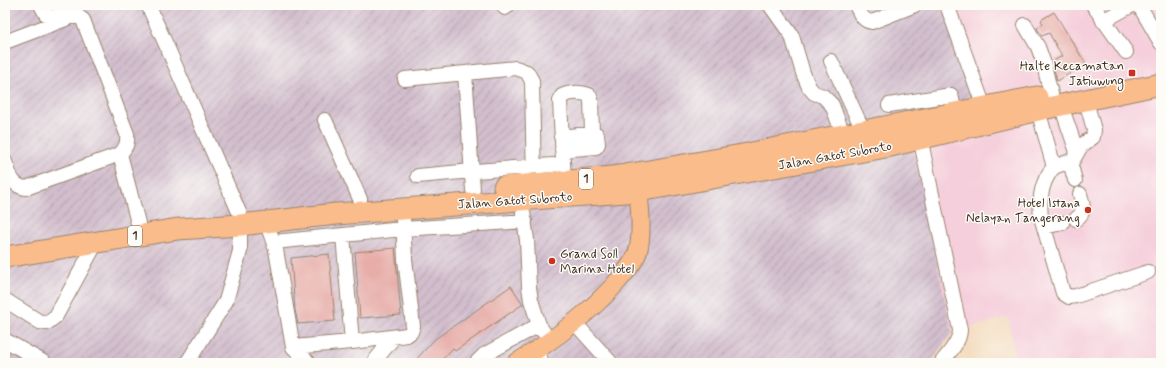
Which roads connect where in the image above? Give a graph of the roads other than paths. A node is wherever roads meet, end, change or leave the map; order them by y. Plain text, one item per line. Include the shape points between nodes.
1 (41, 5) edge
2 (79, 5) edge
3 (148, 5) edge
4 (770, 5) edge
5 (856, 5) edge
6 (915, 5) edge
7 (947, 5) edge
8 (1093, 5) edge
9 (1132, 5) edge
10 (1139, 5) edge
11 (1103, 21) junction
12 (1025, 25) dead end
13 (5, 42) edge
14 (1161, 42) edge
15 (1126, 52) dead end
16 (831, 61) dead end
17 (467, 73) junction
18 (405, 79) dead end
19 (1159, 82) edge
20 (1051, 94) junction
21 (890, 106) dead end
22 (984, 107) junction
23 (1088, 108) dead end
24 (1038, 110) junction
25 (1065, 117) dead end
26 (923, 119) junction
27 (325, 120) dead end
28 (863, 130) junction
29 (843, 134) junction
30 (120, 154) junction
31 (1074, 157) junction
32 (5, 162) edge
33 (560, 162) junction
34 (1054, 167) junction
35 (418, 176) dead end
36 (1075, 180) dead end
37 (475, 181) junction
38 (638, 182) junction
39 (1080, 194) dead end
40 (528, 197) junction
41 (360, 199) junction
42 (403, 209) junction
43 (240, 219) junction
44 (1076, 219) dead end
45 (266, 221) junction
46 (138, 223) junction
47 (1062, 223) dead end
48 (1044, 227) junction
49 (403, 229) junction
50 (342, 235) junction
51 (96, 237) junction
52 (278, 241) junction
53 (5, 245) edge
54 (5, 257) edge
55 (1148, 272) dead end
56 (5, 300) edge
57 (575, 323) junction
58 (539, 325) junction
59 (394, 337) junction
60 (5, 340) edge
61 (352, 342) junction
62 (293, 347) junction
63 (543, 352) edge
64 (45, 363) edge
65 (187, 363) edge
66 (310, 363) edge
67 (373, 363) edge
68 (476, 363) edge
69 (516, 363) edge
70 (611, 363) edge
71 (941, 363) edge

1 - 2 street via 52,18
3 - 43 street
4 - 29 street via 792,36 809,87 832,105
5 - 6 street via 866,21 872,22
7 - 22 street
8 - 11 street
9 - 11 street
10 - 14 street
11 - 15 street
12 - 20 street via 1038,47
13 - 30 street via 71,17 83,20 127,134 127,145
16 - 28 street
17 - 18 street
17 - 37 street
17 - 40 street via 516,68 527,72 531,77
19 - 20 highway, Jalan Gatot Subroto / 1
19 - 24 highway, Jalan Gatot Subroto / 1
20 - 22 highway, Jalan Gatot Subroto / 1
21 - 26 street
22 - 26 highway, Jalan Gatot Subroto / 1
23 - 31 street via 1094,135 1081,146
24 - 26 highway, Jalan Gatot Subroto / 1
24 - 34 street
25 - 31 street
26 - 28 highway, Jalan Gatot Subroto / 1
26 - 38 highway, Jalan Gatot Subroto / 1 via 886,147
26 - 71 street via 960,330 957,341
27 - 41 street
28 - 29 highway, Jalan Gatot Subroto / 1
29 - 38 highway, Jalan Gatot Subroto / 1 via 742,155
30 - 32 street via 26,188 12,181
30 - 46 street
31 - 34 street
31 - 36 street
33 - 33 street via 592,133 591,99 584,93 567,94 562,96 560,101
33 - 38 highway, Jalan Gatot Subroto / 1
33 - 40 highway, Jalan Gatot Subroto / 1
34 - 48 street via 1047,177 1039,205
35 - 37 street
37 - 40 highway, Jalan Gatot Subroto / 1
37 - 41 highway, Jalan Gatot Subroto / 1
38 - 40 highway, Jalan Gatot Subroto / 1
38 - 57 main road via 640,236 637,255 605,296
39 - 44 street via 1083,209
40 - 42 highway, Jalan Gatot Subroto / 1
40 - 49 street
40 - 58 street via 529,287
41 - 43 highway, Jalan Gatot Subroto / 1 via 275,207
42 - 45 highway, Jalan Gatot Subroto / 1
42 - 49 street
43 - 45 highway, Jalan Gatot Subroto / 1
43 - 46 highway, Jalan Gatot Subroto / 1
43 - 51 highway, Jalan Gatot Subroto / 1 via 178,229
43 - 65 street via 240,251 226,301
45 - 52 street
46 - 51 highway, Jalan Gatot Subroto / 1
47 - 48 street
48 - 55 street via 1063,293 1069,298
49 - 50 street
49 - 59 street via 413,326 407,336
50 - 52 street
50 - 61 street
51 - 53 highway, Jalan Gatot Subroto / 1
51 - 54 highway, Jalan Gatot Subroto / 1
51 - 56 street via 56,316 47,323 40,322
52 - 62 street
57 - 63 main road
57 - 70 street
58 - 63 street
58 - 68 street via 484,355
59 - 61 street
59 - 67 street
60 - 64 street
61 - 62 street
62 - 66 street
63 - 69 main road

